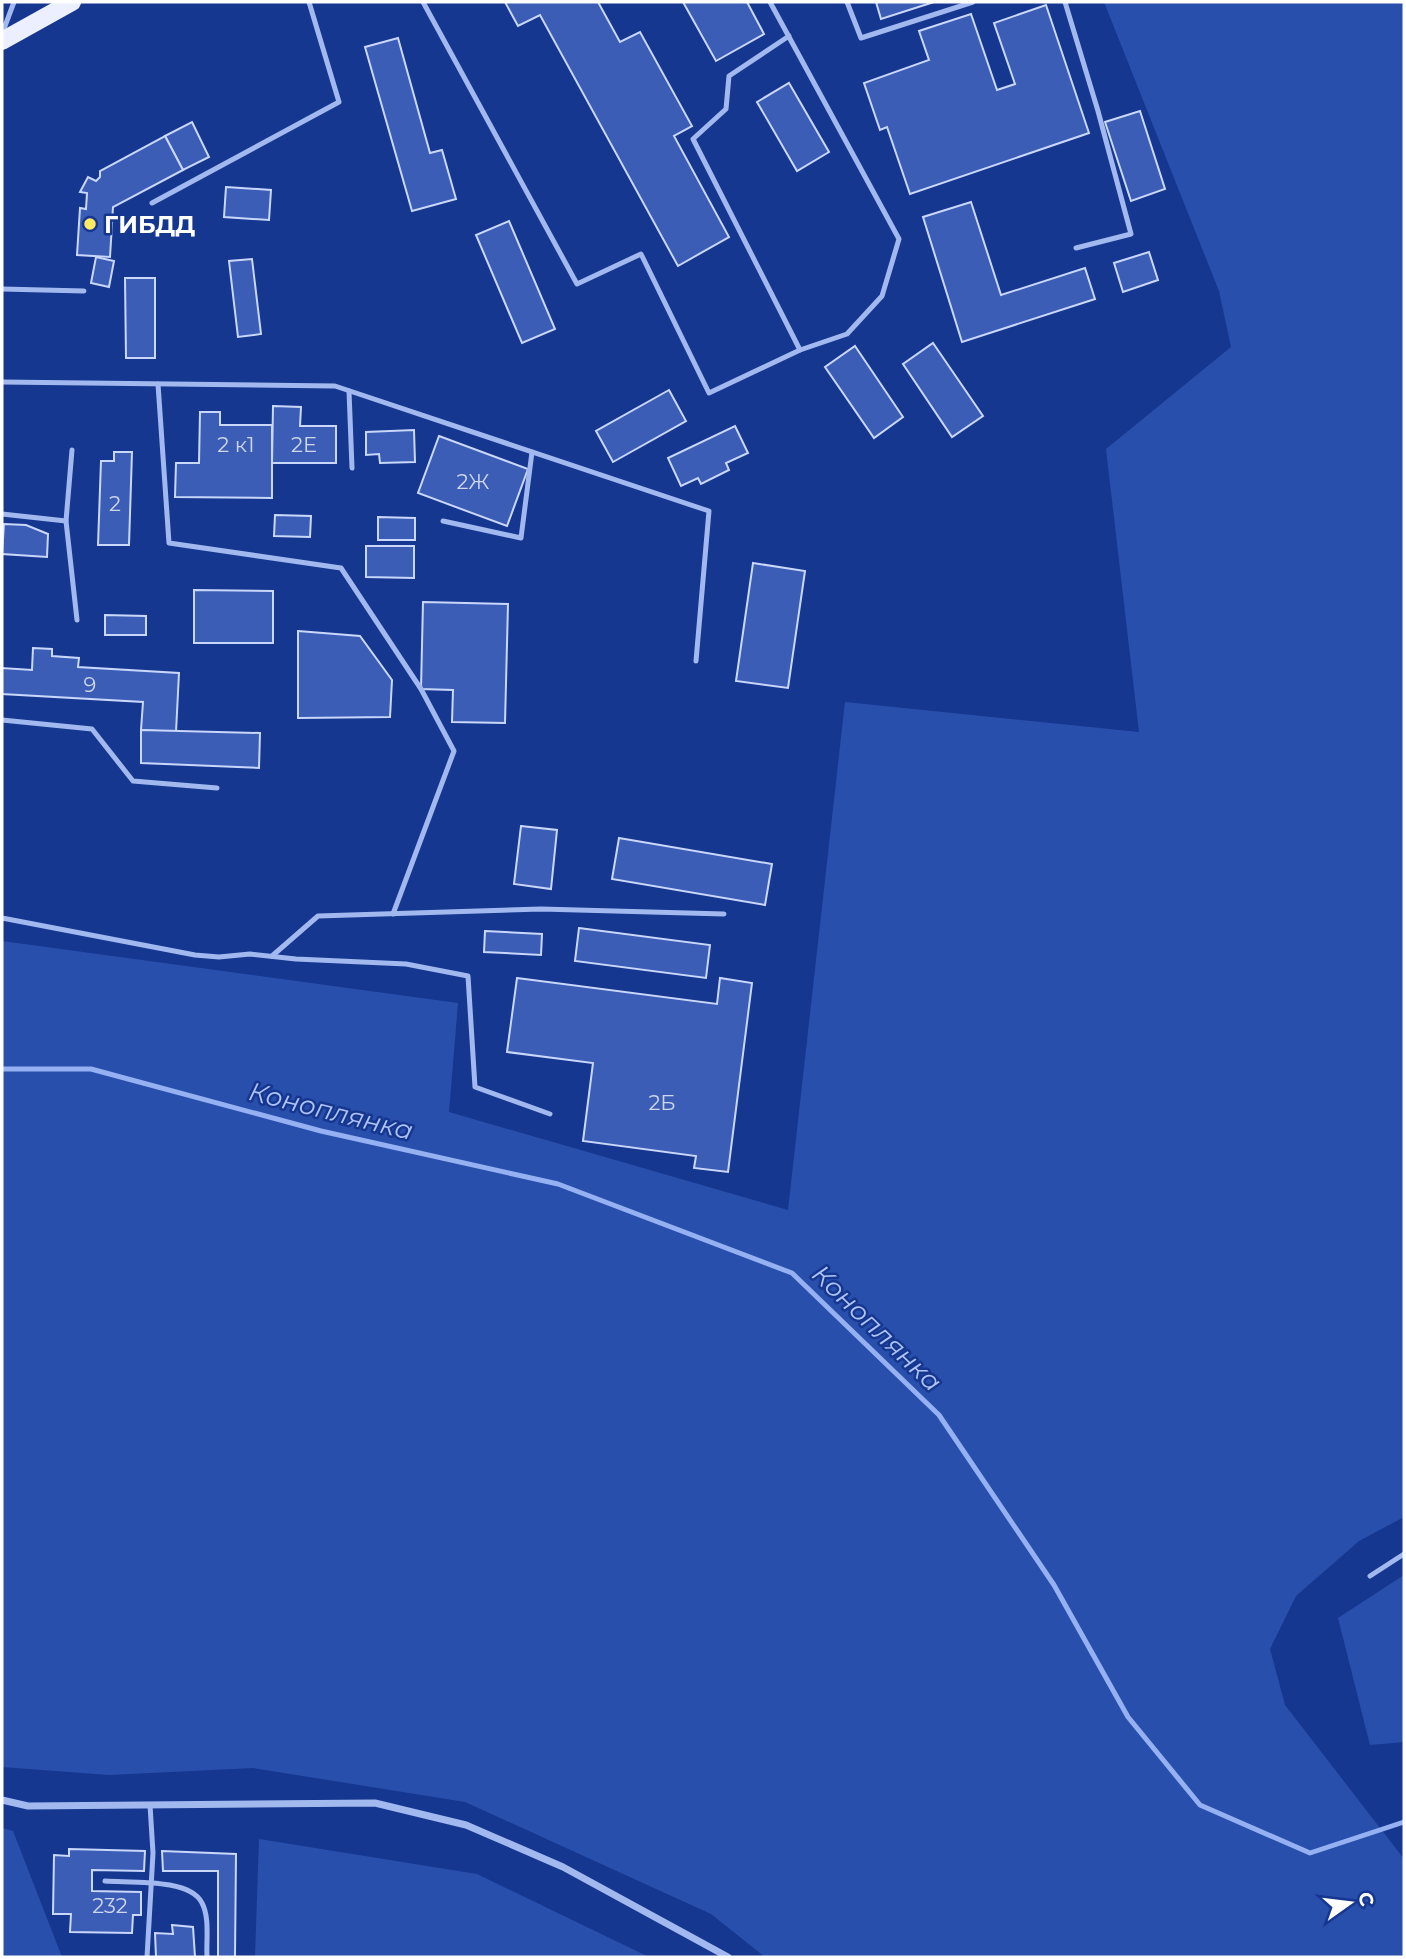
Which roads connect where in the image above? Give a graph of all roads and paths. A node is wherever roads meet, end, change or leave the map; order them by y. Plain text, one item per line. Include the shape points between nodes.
1 (14, 2) edge
2 (72, 2) edge
3 (309, 2) edge
4 (424, 2) edge
5 (770, 2) edge
6 (847, 2) edge
7 (973, 2) edge
8 (1065, 2) edge
9 (2, 34) edge
10 (789, 36) junction
11 (2, 41) edge
12 (152, 203) dead end
13 (1076, 248) dead end
14 (2, 289) edge
15 (84, 291) dead end
16 (800, 350) junction
17 (2, 382) edge
18 (158, 384) junction
19 (349, 391) junction
20 (72, 450) dead end
21 (532, 452) junction
22 (352, 468) dead end
23 (2, 514) edge
24 (66, 521) junction
25 (443, 521) dead end
26 (76, 620) dead end
27 (696, 661) dead end
28 (2, 720) edge
29 (217, 788) dead end
30 (393, 914) junction
31 (724, 914) dead end
32 (2, 918) edge
33 (272, 956) junction
34 (550, 1114) dead end
35 (1404, 1554) edge
36 (1370, 1576) dead end
37 (2, 1800) edge
38 (150, 1805) junction
39 (105, 1881) dead end
40 (152, 1884) junction
41 (147, 1957) edge
42 (207, 1957) edge
43 (728, 1957) edge

1 - 9 lane
2 - 11 main road
3 - 12 lane via 339,102
4 - 16 lane via 577,284 641,254 709,393
5 - 10 lane
6 - 7 lane via 862,38
8 - 13 lane via 1131,234
10 - 16 lane via 729,76 726,109 693,139
10 - 16 lane via 899,239 882,296 848,334
14 - 15 lane
17 - 18 lane
18 - 19 lane via 335,386
18 - 30 lane via 169,543 341,568 421,689 454,751
19 - 21 lane
19 - 22 lane
20 - 24 lane
21 - 25 lane via 521,538
21 - 27 lane via 709,511
23 - 24 lane
24 - 26 lane
28 - 29 lane via 92,729 133,781
30 - 31 lane via 541,909
30 - 33 lane via 318,916
32 - 33 lane via 195,955
33 - 34 lane via 406,964 468,976 475,1087
35 - 36 lane
37 - 38 street via 28,1806
38 - 40 lane
38 - 43 street via 375,1803 466,1825 563,1867
39 - 40 lane
40 - 41 lane
40 - 42 lane via 180,1886 199,1898 206,1920

